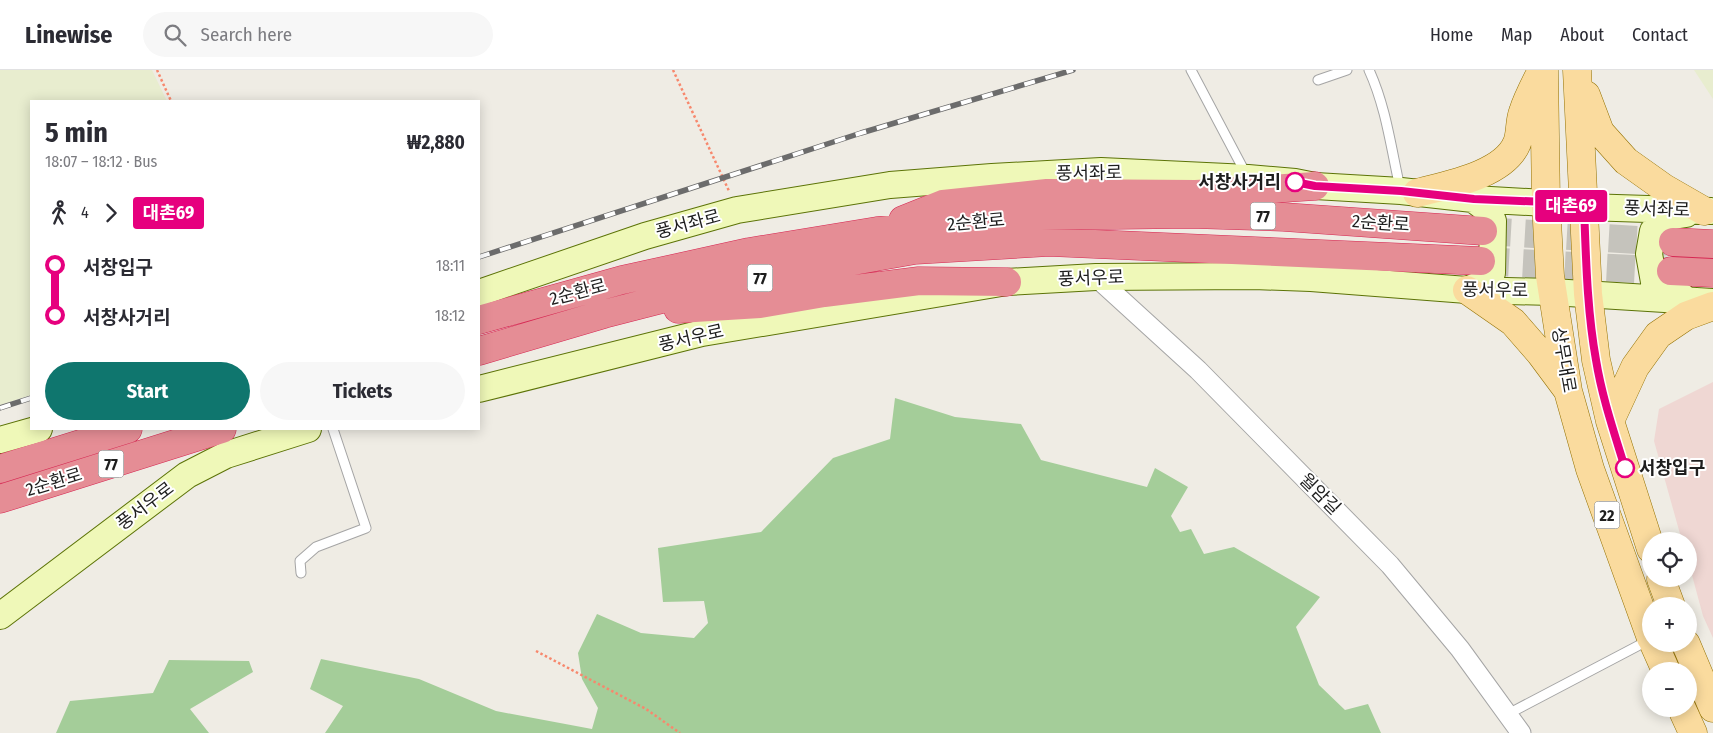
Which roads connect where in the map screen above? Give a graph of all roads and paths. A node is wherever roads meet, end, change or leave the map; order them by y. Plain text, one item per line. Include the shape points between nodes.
1 (157, 70) edge
2 (673, 70) edge
3 (1191, 70) edge
4 (1347, 70) edge
5 (1369, 70) edge
6 (1542, 70) edge
7 (1577, 72) edge
8 (1318, 80) dead end
9 (171, 100) edge
10 (1248, 178) junction
11 (1315, 186) junction
12 (1409, 192) junction
13 (1474, 199) junction
14 (1546, 202) junction
15 (1584, 207) junction
16 (738, 210) junction
17 (1709, 211) edge
18 (877, 231) junction
19 (1483, 231) tunnel mouth
20 (1673, 242) tunnel mouth
21 (1713, 244) edge
22 (1482, 261) tunnel mouth
23 (1672, 271) tunnel mouth
24 (1713, 273) edge
25 (1096, 276) junction
26 (1006, 282) junction
27 (1467, 290) junction
28 (1552, 292) junction
29 (480, 293) edge
30 (1588, 294) junction
31 (1705, 303) edge
32 (604, 314) junction
33 (480, 320) edge
34 (480, 351) edge
35 (480, 389) edge
36 (1568, 391) junction
37 (1610, 421) junction
38 (35, 430) edge
39 (125, 430) edge
40 (219, 430) edge
41 (305, 430) edge
42 (333, 430) edge
43 (0, 440) edge
44 (0, 469) edge
45 (0, 498) edge
46 (1646, 532) edge
47 (301, 573) dead end
48 (1642, 614) edge
49 (0, 616) edge
50 (1642, 644) edge
51 (536, 651) dead end
52 (1689, 652) edge
53 (1713, 708) edge
54 (1508, 714) junction
55 (1686, 717) edge
56 (680, 733) edge
57 (1521, 733) edge
58 (1693, 733) edge

1 - 9 path
2 - 16 path
3 - 10 lane
4 - 8 lane
5 - 12 lane via 1378,89
6 - 12 main road via 1522,113 1517,142 1506,159 1462,181
6 - 14 main road, 상무대로 / 22
7 - 15 main road, 상무대로 / 22
7 - 17 main road via 1600,132 1626,162 1664,188
10 - 11 street, 풍서좌로
10 - 16 street, 풍서좌로 via 1101,171 992,177 890,185
11 - 12 street, 풍서좌로
11 - 18 highway via 1196,194 1047,193 943,204
12 - 13 street, 풍서좌로
13 - 14 street, 풍서좌로
13 - 27 street via 1489,211 1493,221 1492,273 1488,281
14 - 15 street, 풍서좌로
14 - 28 main road, 상무대로 / 22
15 - 17 street, 풍서좌로
15 - 30 main road, 상무대로 / 22
16 - 29 street, 풍서좌로 via 645,236
17 - 31 street via 1667,216 1653,231 1649,254 1654,282
18 - 19 highway, 2순환로 / 77 via 1042,216 1192,214
18 - 33 highway, 2순환로 / 77 via 749,252 622,280
20 - 21 highway
22 - 32 highway, 2순환로 / 77 via 1048,242 915,250 790,272
23 - 24 highway
25 - 26 street, 풍서우로
25 - 27 street, 풍서우로 via 1311,278
25 - 54 street, 월암길 via 1198,370 1371,545 1422,603
26 - 32 highway via 919,281 760,304
26 - 35 street, 풍서우로 via 702,333
27 - 28 street, 풍서우로
27 - 36 main road via 1513,322
28 - 30 street, 풍서우로
28 - 36 main road, 상무대로 / 22
30 - 31 street, 풍서우로
30 - 37 main road, 상무대로 / 22 via 1596,360
31 - 37 main road via 1658,335 1635,367
32 - 34 highway, 2순환로 / 77
36 - 48 main road, 상무대로 / 22 via 1590,469
37 - 46 main road, 상무대로 / 22
38 - 43 street
39 - 44 highway, 2순환로 / 77
40 - 45 highway, 2순환로 / 77
41 - 49 street, 풍서우로 via 226,455 187,475
42 - 47 lane via 366,528 316,547 300,561
50 - 54 lane
51 - 56 path via 646,709
52 - 53 main road
54 - 57 street, 월암길
55 - 58 main road

